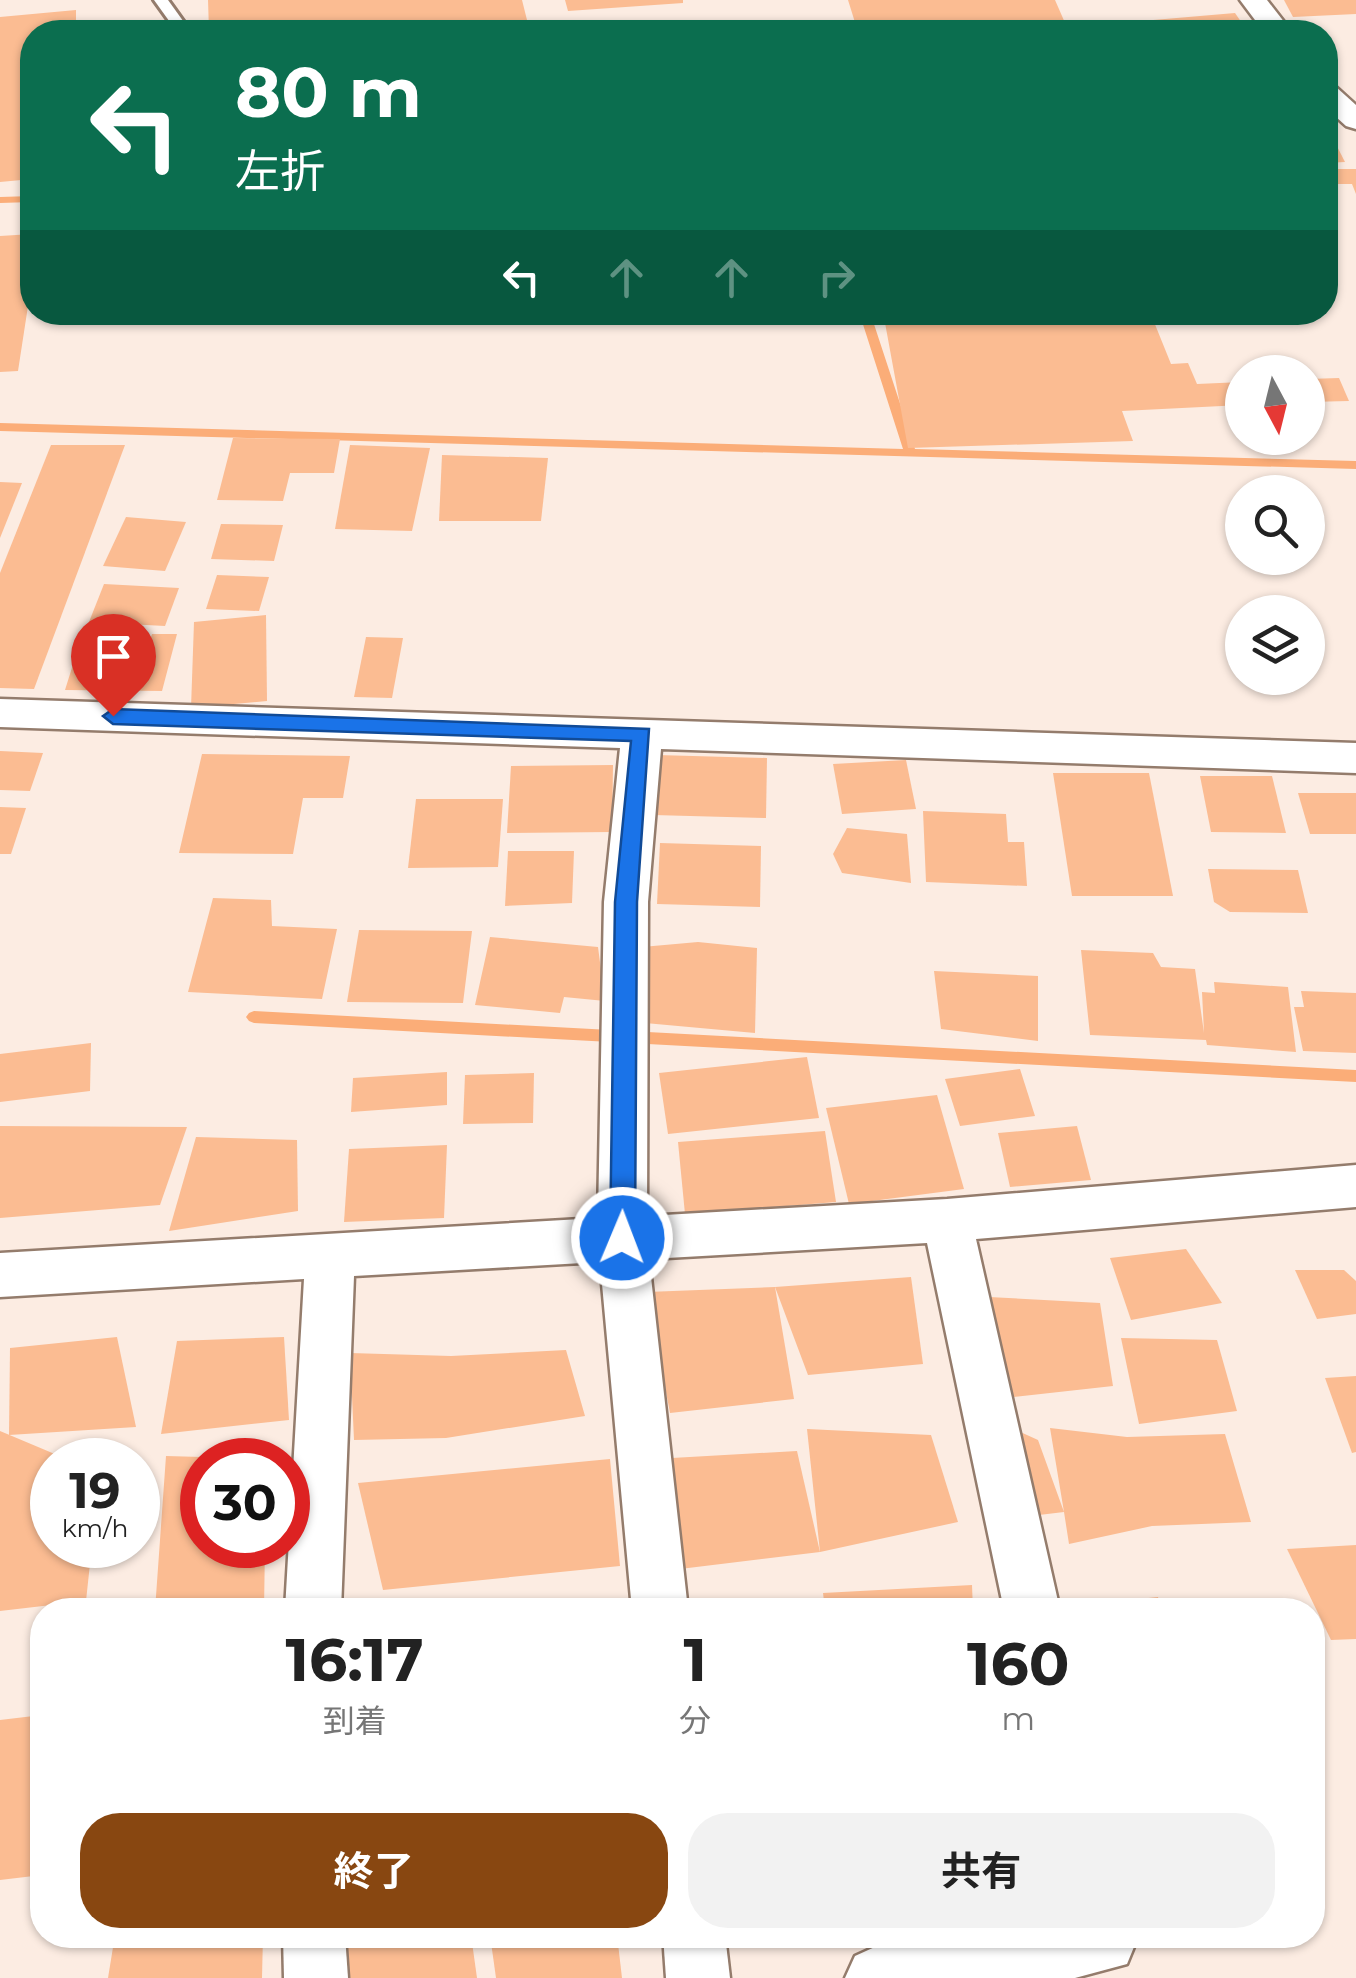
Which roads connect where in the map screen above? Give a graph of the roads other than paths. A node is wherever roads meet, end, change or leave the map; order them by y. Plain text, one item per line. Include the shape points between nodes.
1 (1253, 0) edge
2 (1269, 20) edge
3 (0, 713) edge
4 (642, 734) junction
5 (1356, 758) edge
6 (1356, 1186) edge
7 (947, 1220) junction
8 (622, 1238) junction
9 (330, 1256) junction
10 (0, 1276) edge
11 (315, 1598) edge
12 (659, 1598) edge
13 (1029, 1598) edge
14 (315, 1948) edge
15 (695, 1948) edge
16 (1106, 1952) edge
17 (316, 1978) edge
18 (698, 1978) edge
19 (877, 1978) edge

1 - 2 street
3 - 4 street
4 - 5 street
4 - 8 street via 626,902
6 - 7 street
7 - 8 street
7 - 13 street
8 - 9 street
8 - 12 street
9 - 10 street
9 - 11 street
14 - 17 street
15 - 18 street
16 - 19 street

